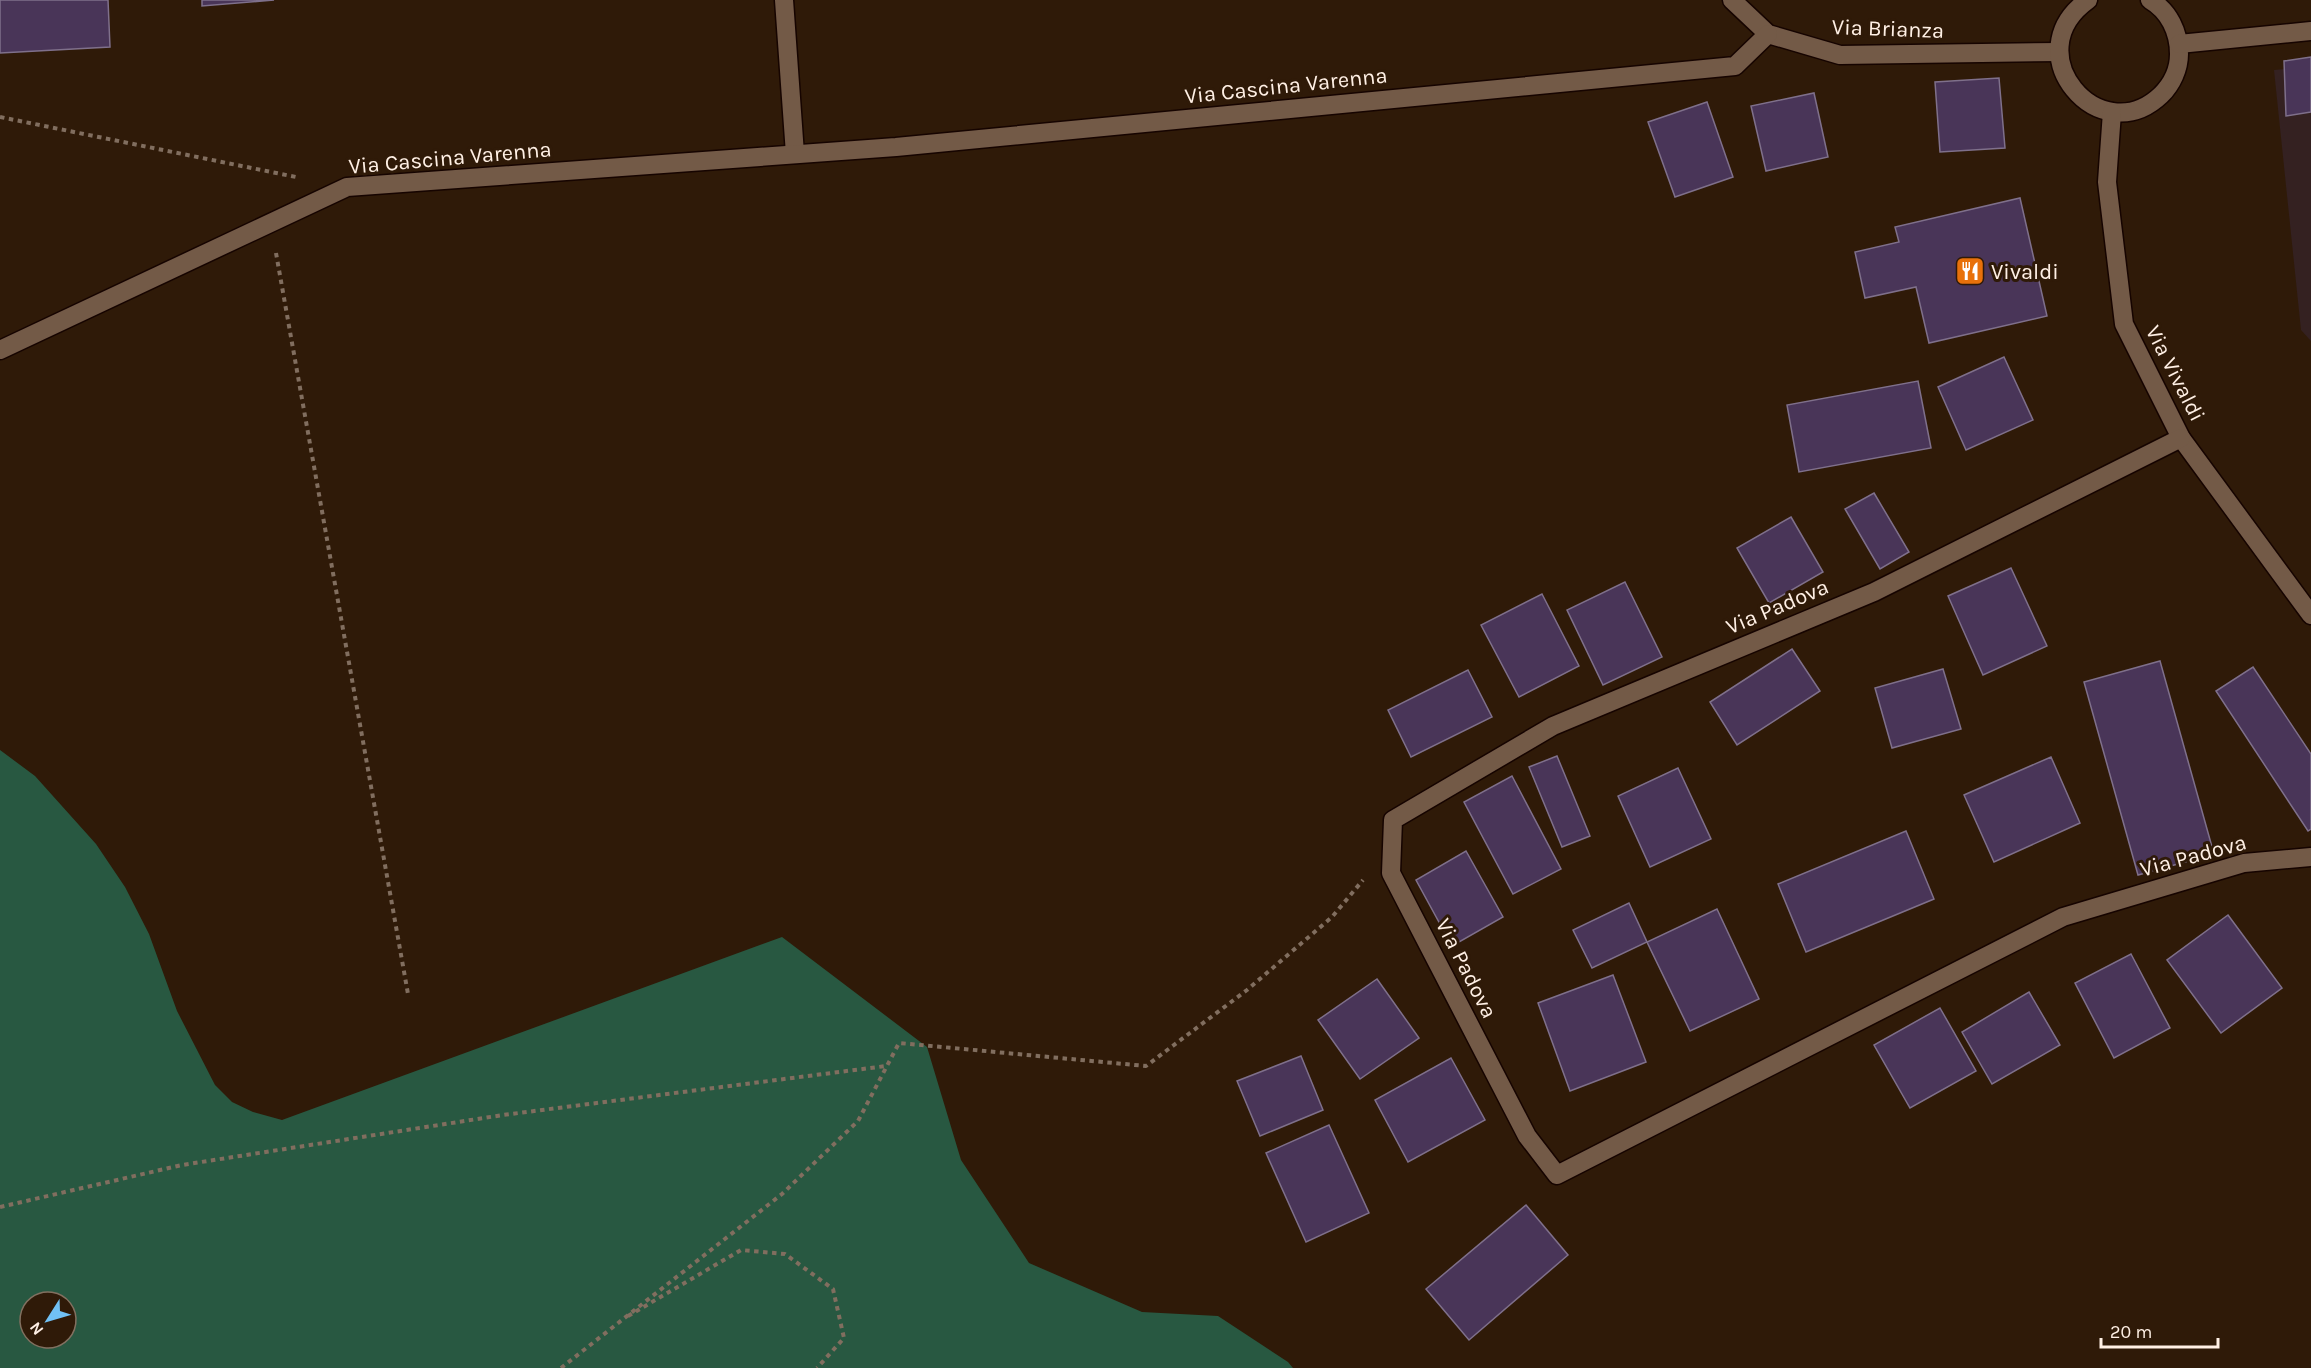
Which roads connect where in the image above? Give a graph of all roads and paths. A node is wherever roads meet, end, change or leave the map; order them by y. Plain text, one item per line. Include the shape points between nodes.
1 (784, 0) edge
2 (1732, 0) edge
3 (2088, 0) edge
4 (2150, 0) edge
5 (2311, 31) edge
6 (1768, 34) junction
7 (2179, 44) junction
8 (2059, 52) junction
9 (2112, 112) junction
10 (0, 117) edge
11 (795, 154) junction
12 (301, 178) dead end
13 (270, 223) junction
14 (0, 350) edge
15 (2181, 438) junction
16 (2311, 615) edge
17 (1392, 845) junction
18 (2311, 857) edge
19 (408, 994) dead end
20 (887, 1066) junction
21 (0, 1207) edge
22 (615, 1324) junction
23 (561, 1368) edge
24 (817, 1368) edge

1 - 11 street
2 - 6 street, Via Brianza
3 - 8 street via 2067,20
4 - 7 street via 2167,14
5 - 7 street
6 - 8 street, Via Brianza via 1840,55
6 - 11 street, Via Cascina Varenna via 1735,66
7 - 9 street via 2177,67 2168,88 2143,107
8 - 9 street via 2061,69 2080,98
9 - 15 street, Via Vivaldi via 2107,182 2124,324
10 - 12 path
11 - 13 street, Via Cascina Varenna via 347,187
13 - 14 street, Via Cascina Varenna
13 - 19 path
15 - 16 street, Via Vivaldi
15 - 17 street, Via Padova via 1874,592 1553,726 1392,820
17 - 18 street, Via Padova via 1391,873 1527,1136 1557,1176 2063,916 2244,863
17 - 20 path via 1332,917 1246,990 1146,1066 899,1043
20 - 21 path via 503,1115 182,1165
20 - 22 path via 858,1121 790,1186
22 - 23 path
22 - 24 path via 741,1250 785,1254 833,1288 844,1338

